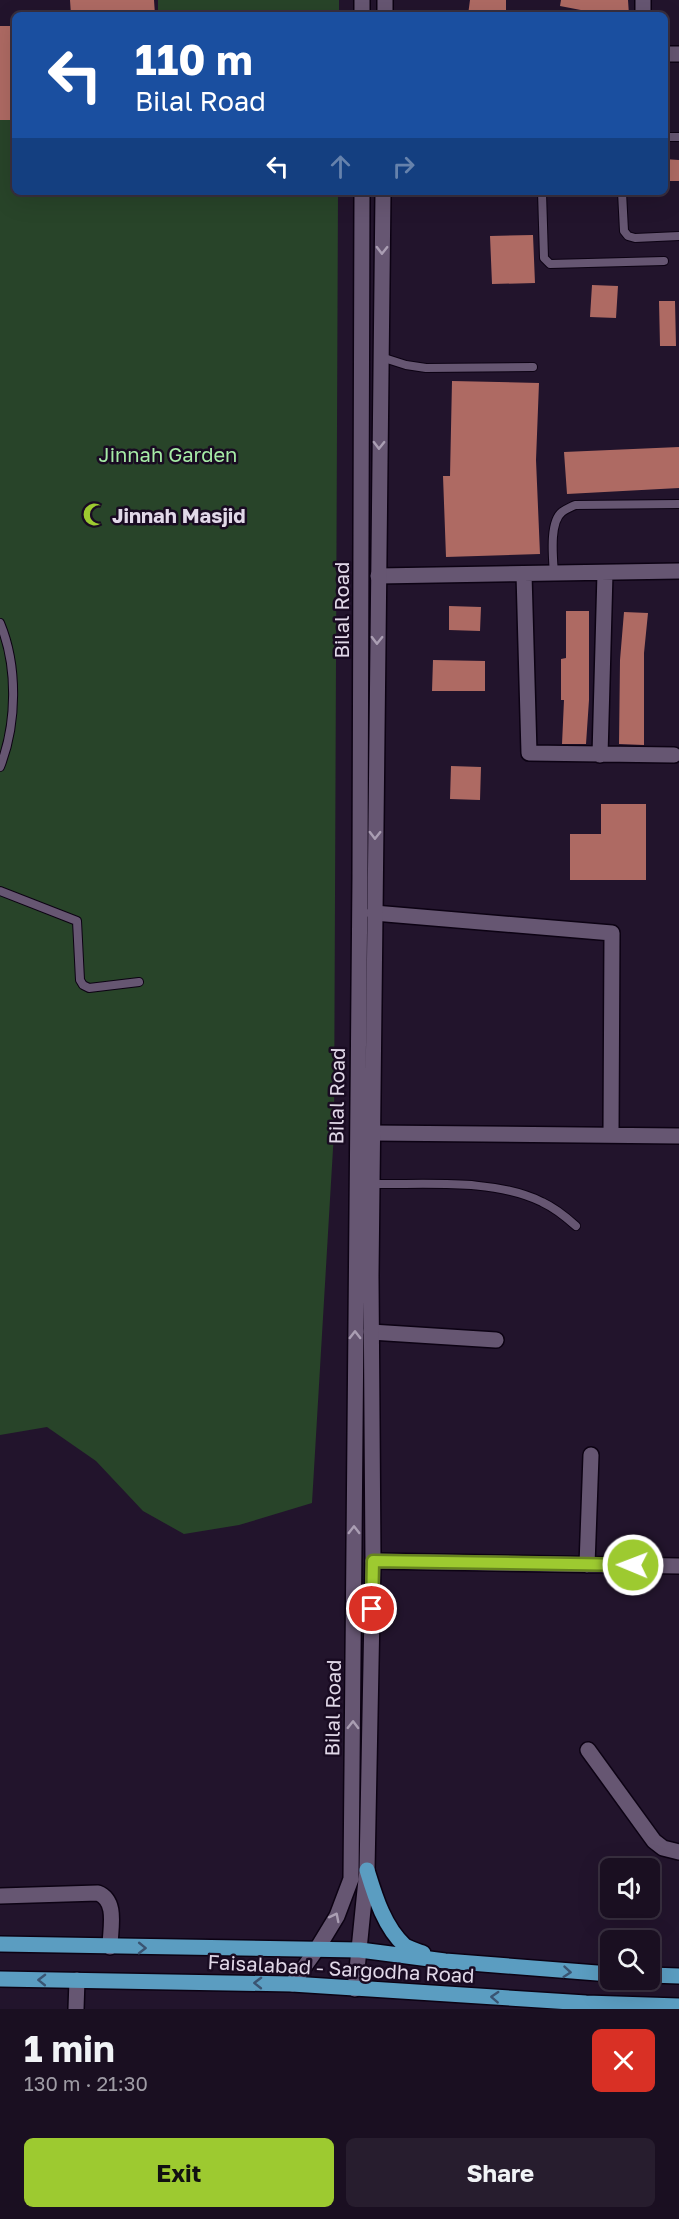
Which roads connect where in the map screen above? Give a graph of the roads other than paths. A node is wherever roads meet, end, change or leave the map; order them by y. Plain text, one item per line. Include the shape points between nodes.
1 (362, 195) edge
2 (383, 195) edge
3 (542, 195) edge
4 (622, 195) edge
5 (679, 236) edge
6 (664, 261) dead end
7 (381, 357) junction
8 (533, 367) dead end
9 (679, 504) edge
10 (679, 571) edge
11 (605, 573) junction
12 (524, 574) junction
13 (554, 574) junction
14 (378, 576) junction
15 (0, 623) edge
16 (600, 755) junction
17 (674, 755) dead end
18 (0, 767) edge
19 (0, 891) edge
20 (374, 913) junction
21 (139, 982) dead end
22 (372, 1133) junction
23 (611, 1135) junction
24 (679, 1136) edge
25 (371, 1184) junction
26 (576, 1226) dead end
27 (371, 1332) junction
28 (496, 1340) dead end
29 (591, 1455) dead end
30 (373, 1561) junction
31 (587, 1564) junction
32 (679, 1566) edge
33 (588, 1750) dead end
34 (679, 1852) edge
35 (367, 1870) junction
36 (0, 1896) edge
37 (0, 1944) edge
38 (110, 1947) junction
39 (317, 1949) junction
40 (360, 1950) junction
41 (445, 1961) junction
42 (600, 1973) edge
43 (660, 1975) edge
44 (679, 1976) edge
45 (0, 1979) edge
46 (77, 1980) junction
47 (292, 1984) junction
48 (355, 1989) junction
49 (586, 2006) edge
50 (679, 2007) edge
51 (76, 2009) edge

39 -> 1 main road, Bilal Road via 337,1916 351,1879
2 -> 7 main road, Bilal Road
3 - 6 lane via 544,258 550,264
4 - 5 lane via 624,231 628,236
7 - 8 lane via 426,368
7 -> 14 main road, Bilal Road
9 - 13 lane via 575,505 562,512 554,528
10 - 11 main road
11 - 13 main road
11 - 16 main road
12 - 13 main road
12 - 14 main road
12 - 16 main road via 529,753
14 -> 20 main road, Bilal Road
15 - 18 lane via 12,662 14,687 7,749
16 - 17 main road
19 - 21 lane via 77,921 83,986
20 - 22 main road, Bilal Road
20 - 23 main road via 612,933
22 - 23 main road
22 - 25 main road, Bilal Road
23 - 24 main road
25 - 26 lane via 495,1188 541,1201
25 - 27 main road, Bilal Road
27 - 28 main road
27 - 30 main road, Bilal Road
29 - 31 main road
30 - 31 main road
30 - 35 main road, Bilal Road
31 - 32 main road
33 - 34 main road via 654,1841
35 - 40 main road, Bilal Road
35 - 41 main road via 378,1905 406,1947
36 - 38 main road via 106,1896 111,1904
37 - 38 main road, Faisalabad - Sargodha Road
38 -> 39 main road, Faisalabad - Sargodha Road
39 - 40 main road, Faisalabad - Sargodha Road
39 - 47 main road, Bilal Road
40 - 41 main road, Faisalabad - Sargodha Road
40 - 48 main road, Bilal Road
41 -> 42 main road, Faisalabad - Sargodha Road
43 - 44 main road
46 -> 45 main road, Faisalabad - Sargodha Road
47 -> 46 main road, Faisalabad - Sargodha Road
46 - 51 main road
47 - 48 main road, Faisalabad - Sargodha Road
49 -> 48 main road, Faisalabad - Sargodha Road
49 - 50 main road, Faisalabad - Sargodha Road

